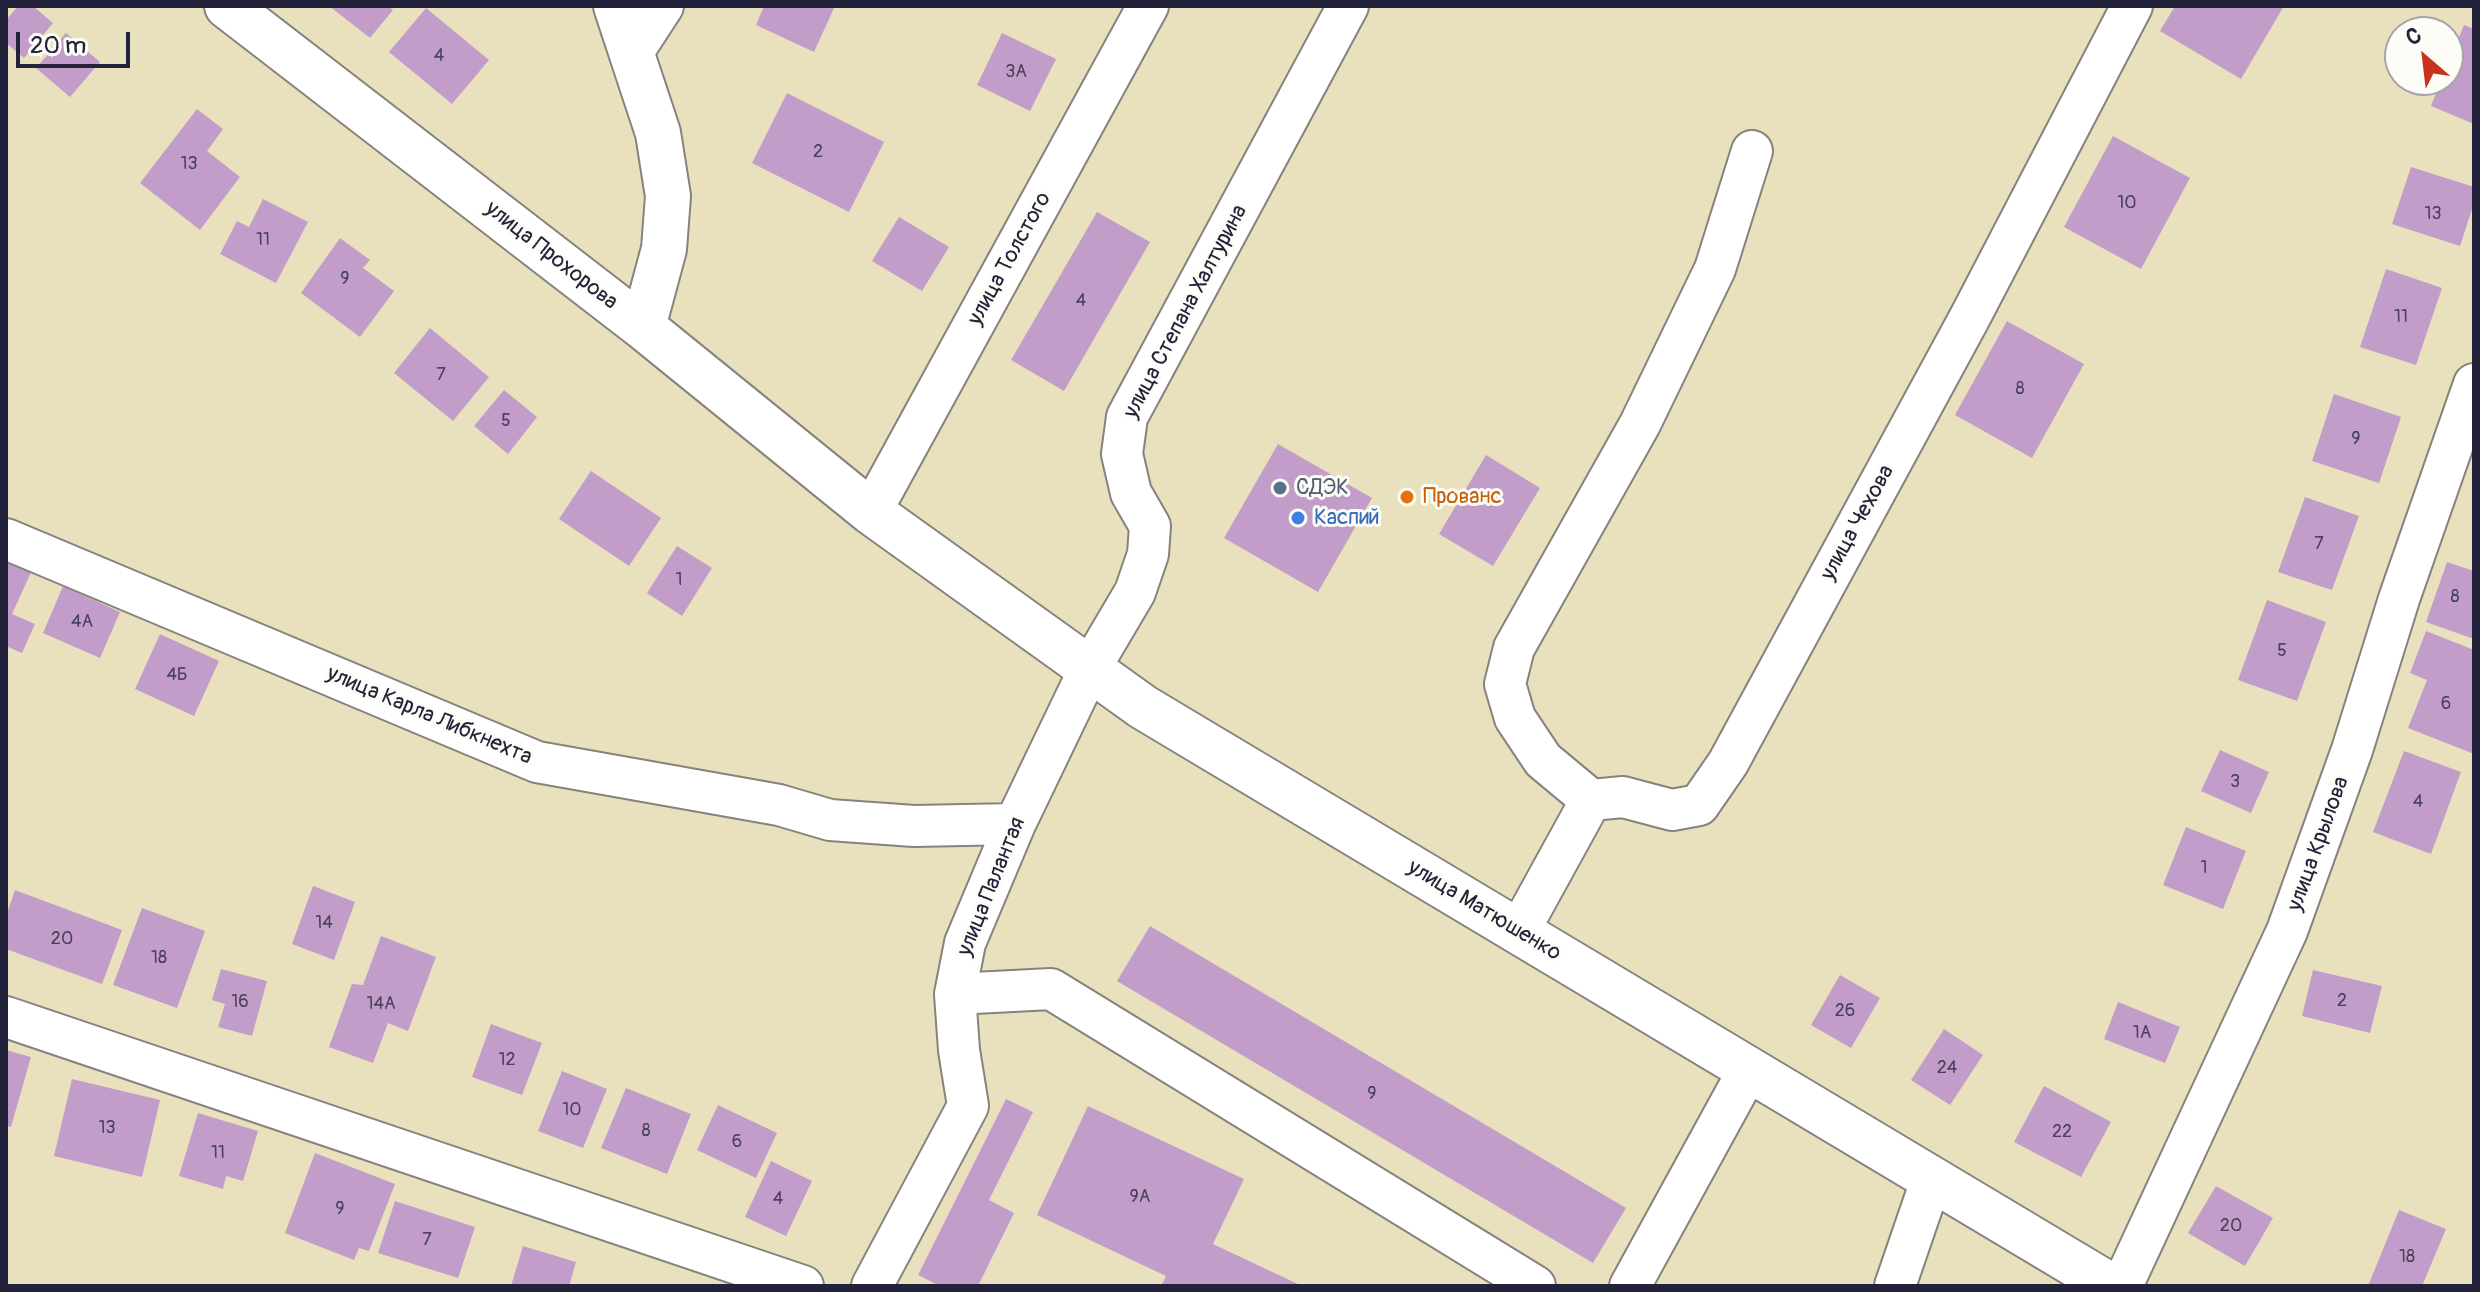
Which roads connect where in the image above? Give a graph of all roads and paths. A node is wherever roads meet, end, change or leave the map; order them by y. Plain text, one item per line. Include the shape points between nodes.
1 (227, 6) edge
2 (616, 6) edge
3 (663, 6) edge
4 (1148, 6) edge
5 (1348, 6) edge
6 (2132, 6) edge
7 (633, 52) junction
8 (1752, 151) dead end
9 (643, 327) junction
10 (2474, 384) edge
11 (871, 512) junction
12 (6, 539) edge
13 (1089, 670) junction
14 (1591, 800) junction
15 (1015, 824) junction
16 (1519, 931) junction
17 (955, 994) junction
18 (6, 1017) edge
19 (1749, 1069) junction
20 (1932, 1178) junction
21 (798, 1285) edge
22 (872, 1286) edge
23 (1535, 1286) edge
24 (1630, 1286) edge
25 (1895, 1286) edge
26 (2111, 1286) edge
27 (2122, 1286) edge

1 - 9 main road, улица Прохорова
2 - 7 main road
3 - 7 street
4 - 11 street, улица Толстого
5 - 13 street, улица Степана Халтурина via 1127,417 1122,454 1131,493 1150,526 1148,554 1135,592
6 - 14 street, улица Чехова via 1970,317 1714,784 1699,805 1672,810 1623,797
7 - 9 main road via 658,133 668,196 664,249
8 - 14 street via 1715,269 1640,424 1514,648 1505,684 1515,718 1543,760
9 - 11 main road, улица Прохорова
10 - 27 street, улица Крылова via 2287,931
11 - 13 main road, улица Матюшенко
12 - 15 street, улица Карла Либкнехта via 537,762 779,805 830,820 914,826
13 - 15 street, улица Палантая
13 - 16 main road, улица Матюшенко via 1202,744
14 - 16 street
15 - 17 street, улица Палантая via 965,943
16 - 19 main road, улица Матюшенко
17 - 22 street, улица Палантая via 968,1106
17 - 23 street via 1051,989
18 - 21 street
19 - 20 main road, улица Матюшенко
19 - 24 street
20 - 25 street
20 - 26 main road, улица Матюшенко

